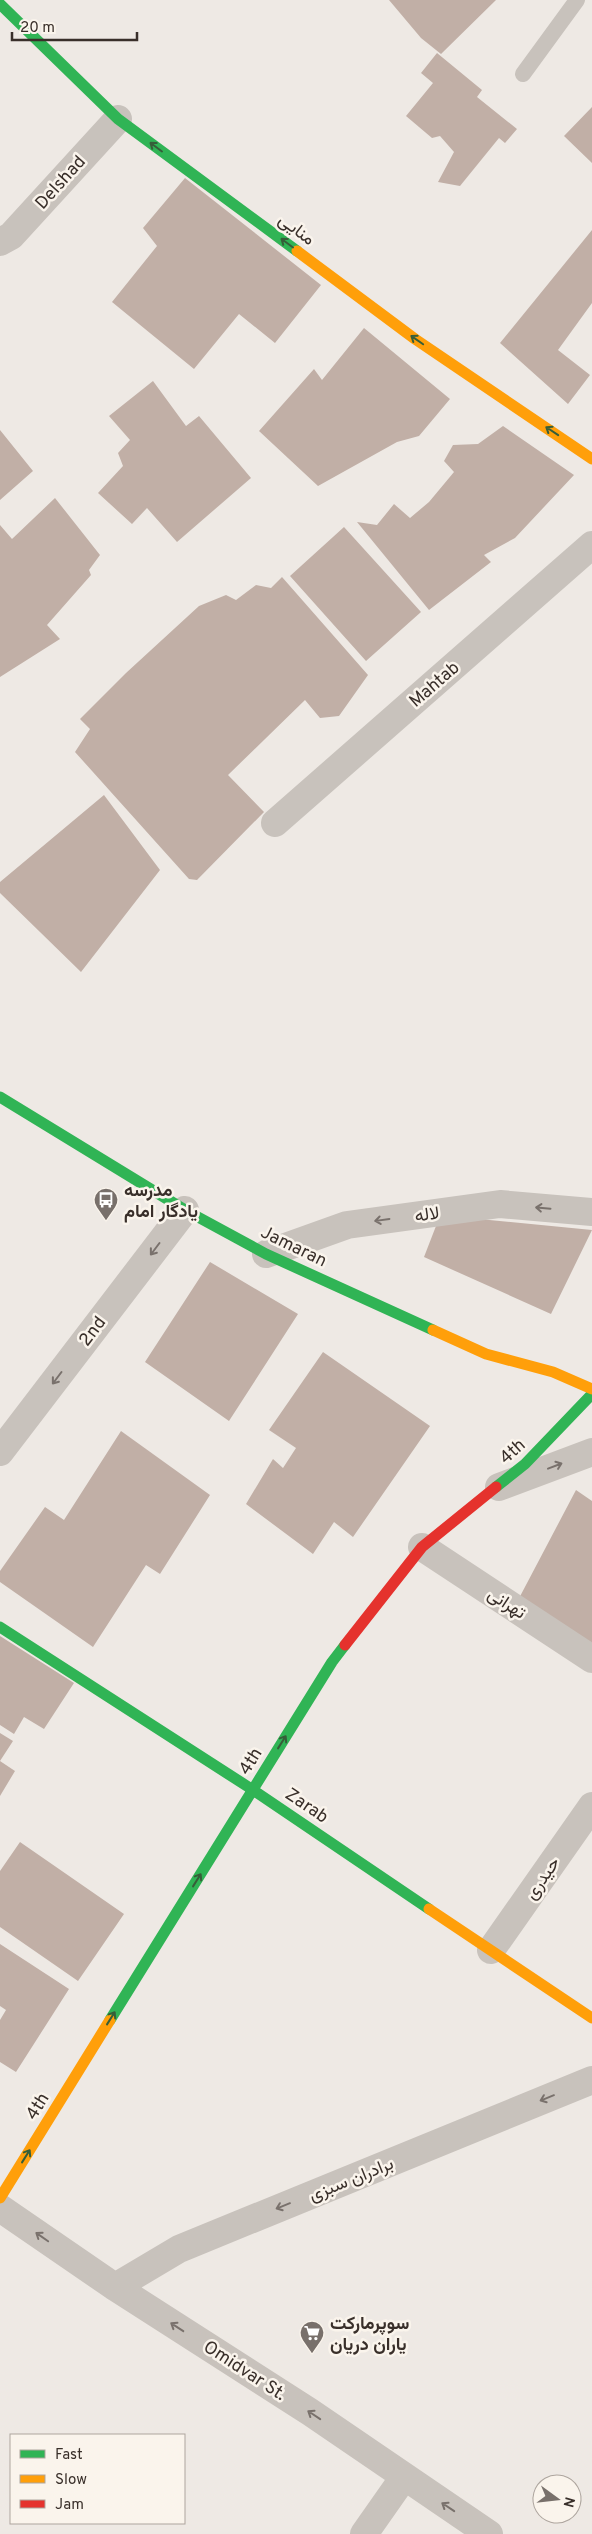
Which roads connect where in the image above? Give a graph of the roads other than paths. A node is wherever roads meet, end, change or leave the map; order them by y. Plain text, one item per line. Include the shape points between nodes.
1 (576, 0) edge
2 (0, 4) edge
3 (523, 74) dead end
4 (118, 119) junction
5 (0, 242) edge
6 (592, 459) edge
7 (592, 545) edge
8 (275, 823) dead end
9 (0, 1097) edge
10 (185, 1210) junction
11 (592, 1212) edge
12 (266, 1254) junction
13 (592, 1389) edge
14 (592, 1394) edge
15 (0, 1452) edge
16 (592, 1452) edge
17 (493, 1490) junction
18 (422, 1547) junction
19 (0, 1627) edge
20 (592, 1659) edge
21 (253, 1790) junction
22 (592, 1806) edge
23 (491, 1950) junction
24 (592, 2018) edge
25 (592, 2080) edge
26 (0, 2198) edge
27 (0, 2208) edge
28 (115, 2287) junction
29 (404, 2477) junction
30 (364, 2534) edge
31 (488, 2534) edge

1 - 3 lane
2 - 4 street, منایی
4 - 5 street, Delshad via 12,236
6 -> 4 street, منایی via 415,338
7 - 8 street, Mahtab
9 - 10 street, Jamaran
10 - 12 street, Jamaran
10 -> 15 street, 2nd
11 -> 12 street, لاله via 500,1204 347,1225
12 - 13 street, Jamaran via 486,1354 553,1372
14 - 17 street, 4th via 525,1464
17 -> 16 street
17 - 18 street, 4th
18 - 20 street, تهرانی
21 -> 18 street, 4th via 332,1662
19 - 21 street, Zarab
21 - 23 street, Zarab
26 -> 21 street, 4th
22 - 23 street, حیدری
23 - 24 street, Zarab
25 -> 28 street, برادران سبزی via 179,2249
28 -> 27 street, Omidvar St.
29 -> 28 street, Omidvar St. via 310,2412
29 - 30 street
31 -> 29 street, Omidvar St.

